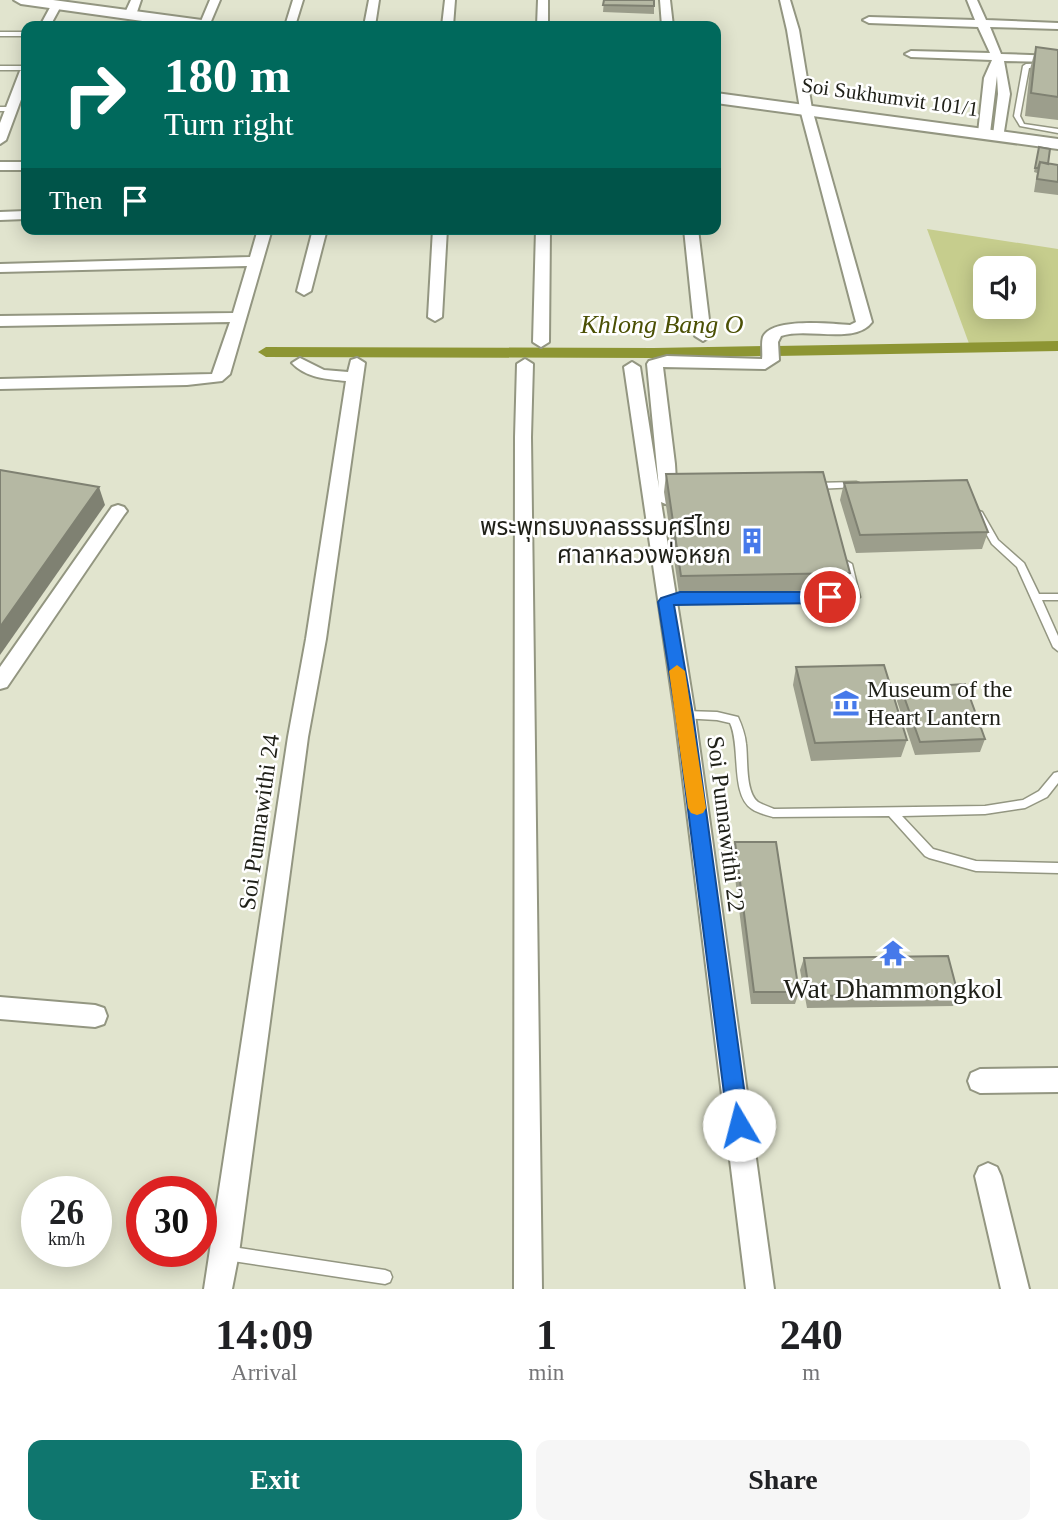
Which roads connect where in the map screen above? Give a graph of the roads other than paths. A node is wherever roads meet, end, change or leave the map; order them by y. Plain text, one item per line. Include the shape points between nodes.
1 (21, 0) edge
2 (215, 0) edge
3 (298, 0) edge
4 (374, 0) edge
5 (450, 0) edge
6 (543, 0) edge
7 (665, 0) edge
8 (785, 0) edge
9 (972, 0) edge
10 (57, 4) junction
11 (133, 7) edge
12 (869, 20) dead end
13 (48, 21) edge
14 (155, 21) edge
15 (208, 21) edge
16 (292, 21) edge
17 (371, 21) edge
18 (448, 21) edge
19 (543, 21) edge
20 (667, 21) edge
21 (981, 23) junction
22 (1058, 26) edge
23 (0, 34) edge
24 (21, 34) edge
25 (911, 54) dead end
26 (999, 57) junction
27 (1058, 59) edge
28 (1058, 65) edge
29 (0, 68) edge
30 (21, 69) edge
31 (21, 79) edge
32 (721, 99) edge
33 (6, 108) edge
34 (806, 109) junction
35 (1058, 131) edge
36 (992, 134) junction
37 (0, 140) edge
38 (1058, 144) edge
39 (0, 166) edge
40 (21, 166) edge
41 (21, 215) edge
42 (0, 216) edge
43 (263, 235) edge
44 (318, 235) edge
45 (440, 235) edge
46 (543, 235) edge
47 (692, 235) edge
48 (256, 261) junction
49 (0, 268) edge
50 (304, 291) dead end
51 (239, 317) junction
52 (435, 317) dead end
53 (0, 321) edge
54 (703, 336) dead end
55 (541, 342) dead end
56 (300, 363) dead end
57 (525, 364) dead end
58 (632, 368) dead end
59 (0, 384) edge
60 (868, 485) edge
61 (809, 486) edge
62 (827, 486) junction
63 (830, 498) edge
64 (971, 500) edge
65 (118, 510) dead end
66 (843, 548) edge
67 (1038, 597) junction
68 (1058, 597) edge
69 (673, 600) junction
70 (1058, 647) edge
71 (0, 682) edge
72 (685, 715) junction
73 (1058, 776) edge
74 (893, 813) junction
75 (1058, 868) edge
76 (0, 1008) edge
77 (95, 1016) dead end
78 (1058, 1080) edge
79 (980, 1081) dead end
80 (988, 1176) dead end
81 (225, 1253) junction
82 (385, 1277) dead end
83 (218, 1289) edge
84 (528, 1289) edge
85 (760, 1289) edge
86 (1015, 1289) edge

1 - 10 street
2 - 15 street
3 - 16 street
4 - 17 street
5 - 18 street
6 - 19 street
7 - 20 street
8 - 34 street
9 - 21 street
10 - 11 street
10 - 13 street
11 - 14 street
12 - 21 street
21 - 22 street
21 - 26 street
23 - 24 lane
25 - 26 street
26 - 27 street
26 - 36 street via 1006,105
28 - 35 lane via 1026,66 1017,116 1022,125
29 - 30 lane
31 - 33 street
32 - 34 street, Soi Sukhumvit 101/1
33 - 37 street
34 - 36 street, Soi Sukhumvit 101/1
34 - 69 street via 864,322 851,330 787,328 775,332 771,360 765,364 655,364 673,485
36 - 38 street, Soi Sukhumvit 101/1
39 - 40 street
41 - 42 street
43 - 48 street
44 - 50 street
45 - 52 street
46 - 55 street
47 - 54 street
48 - 49 street
48 - 51 street
51 - 53 street
51 - 59 street via 225,369 216,378
56 - 81 street, Soi Punnawithi 24 via 321,373 356,370 298,737
57 - 84 street
58 - 69 street, Soi Punnawithi 22
60 - 62 lane
61 - 62 lane
62 - 63 lane
64 - 67 lane via 995,542 1021,565
65 - 71 street
66 - 69 lane via 855,597
67 - 68 lane
67 - 70 lane
69 - 72 street, Soi Punnawithi 22
72 - 74 lane via 734,720 742,734 746,795 754,805 773,813
72 - 85 street, Soi Punnawithi 22
73 - 74 lane via 1043,794 1025,804
74 - 75 lane via 929,853 976,866
76 - 77 street
78 - 79 street
80 - 86 street
81 - 82 lane
81 - 83 street, Soi Punnawithi 24

